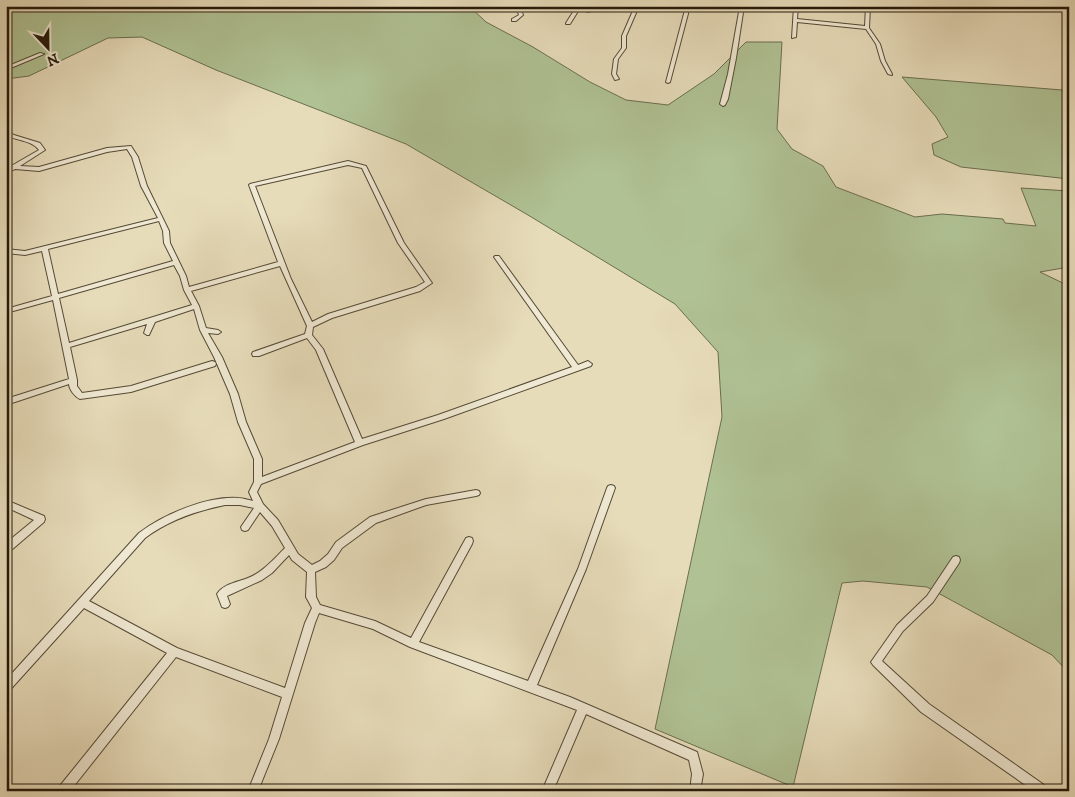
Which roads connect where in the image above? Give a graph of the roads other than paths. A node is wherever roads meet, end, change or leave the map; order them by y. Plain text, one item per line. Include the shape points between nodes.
1 (522, 6) edge
2 (580, 6) edge
3 (637, 6) edge
4 (688, 6) edge
5 (742, 6) edge
6 (796, 6) edge
7 (868, 6) edge
8 (590, 11) dead end
9 (514, 20) dead end
10 (795, 20) junction
11 (568, 23) dead end
12 (867, 28) junction
13 (794, 37) dead end
14 (42, 54) dead end
15 (6, 69) edge
16 (890, 74) dead end
17 (618, 79) dead end
18 (668, 82) dead end
19 (723, 104) dead end
20 (6, 132) edge
21 (14, 168) junction
22 (6, 172) edge
23 (161, 219) junction
24 (45, 248) junction
25 (6, 251) edge
26 (498, 257) dead end
27 (176, 262) junction
28 (282, 264) junction
29 (187, 290) junction
30 (56, 298) junction
31 (196, 306) junction
32 (6, 311) edge
33 (152, 320) junction
34 (310, 326) junction
35 (204, 330) junction
36 (218, 332) dead end
37 (147, 333) dead end
38 (308, 334) junction
39 (66, 346) junction
40 (256, 354) dead end
41 (212, 364) dead end
42 (588, 364) dead end
43 (576, 368) junction
44 (73, 380) junction
45 (6, 402) edge
46 (360, 443) junction
47 (258, 482) junction
48 (611, 488) dead end
49 (253, 492) junction
50 (476, 493) dead end
51 (237, 501) junction
52 (6, 503) edge
53 (260, 506) junction
54 (245, 527) dead end
55 (469, 541) dead end
56 (6, 549) edge
57 (290, 549) junction
58 (956, 560) dead end
59 (311, 570) junction
60 (82, 602) junction
61 (225, 604) dead end
62 (317, 608) junction
63 (413, 644) junction
64 (174, 652) junction
65 (531, 687) junction
66 (6, 688) edge
67 (288, 694) junction
68 (583, 708) junction
69 (63, 791) edge
70 (253, 791) edge
71 (547, 791) edge
72 (695, 791) edge
73 (1043, 791) edge

1 - 9 street via 520,16
2 - 8 street
2 - 11 street
3 - 17 street via 625,35 624,48 616,59 614,74
4 - 18 street
5 - 19 street
6 - 10 street
7 - 12 street
10 - 12 street
10 - 13 street
12 - 16 street via 878,44
14 - 15 street
20 - 21 street via 42,146 42,150
21 - 22 street
21 - 23 street via 39,169 129,146
23 - 24 street
23 - 27 street via 167,244
24 - 25 street via 20,254
24 - 30 street
26 - 43 street
27 - 29 street
27 - 30 street
28 - 29 street
28 - 34 street
28 - 34 street via 252,185 348,163 364,167 401,243 429,283 330,316
29 - 31 street
30 - 32 street
30 - 39 street
31 - 33 street
31 - 35 street
33 - 37 street
33 - 39 street
34 - 38 street
35 - 36 street
35 - 47 street via 234,394 258,460
38 - 40 street
38 - 46 street via 318,349
39 - 44 street
41 - 44 street via 131,389 80,396 73,387
42 - 43 street
43 - 46 street
44 - 45 street
46 - 47 street
47 - 49 street
48 - 65 street via 582,568
49 - 51 street
49 - 53 street
50 - 59 street via 426,502 373,520 339,545 331,558
51 - 53 street
51 - 60 street via 208,506 157,524 140,536
52 - 56 street via 41,519
53 - 54 street
53 - 57 street
55 - 63 street
57 - 59 street
57 - 61 street via 254,580 229,588 222,594
58 - 73 street via 930,599 900,628 876,662 925,708
59 - 62 street via 311,597
60 - 64 street
60 - 66 street
62 - 63 street via 375,625
62 - 67 street
63 - 65 street
64 - 67 street
64 - 69 street
65 - 68 street
67 - 70 street
68 - 71 street
68 - 72 street via 694,756 699,778

